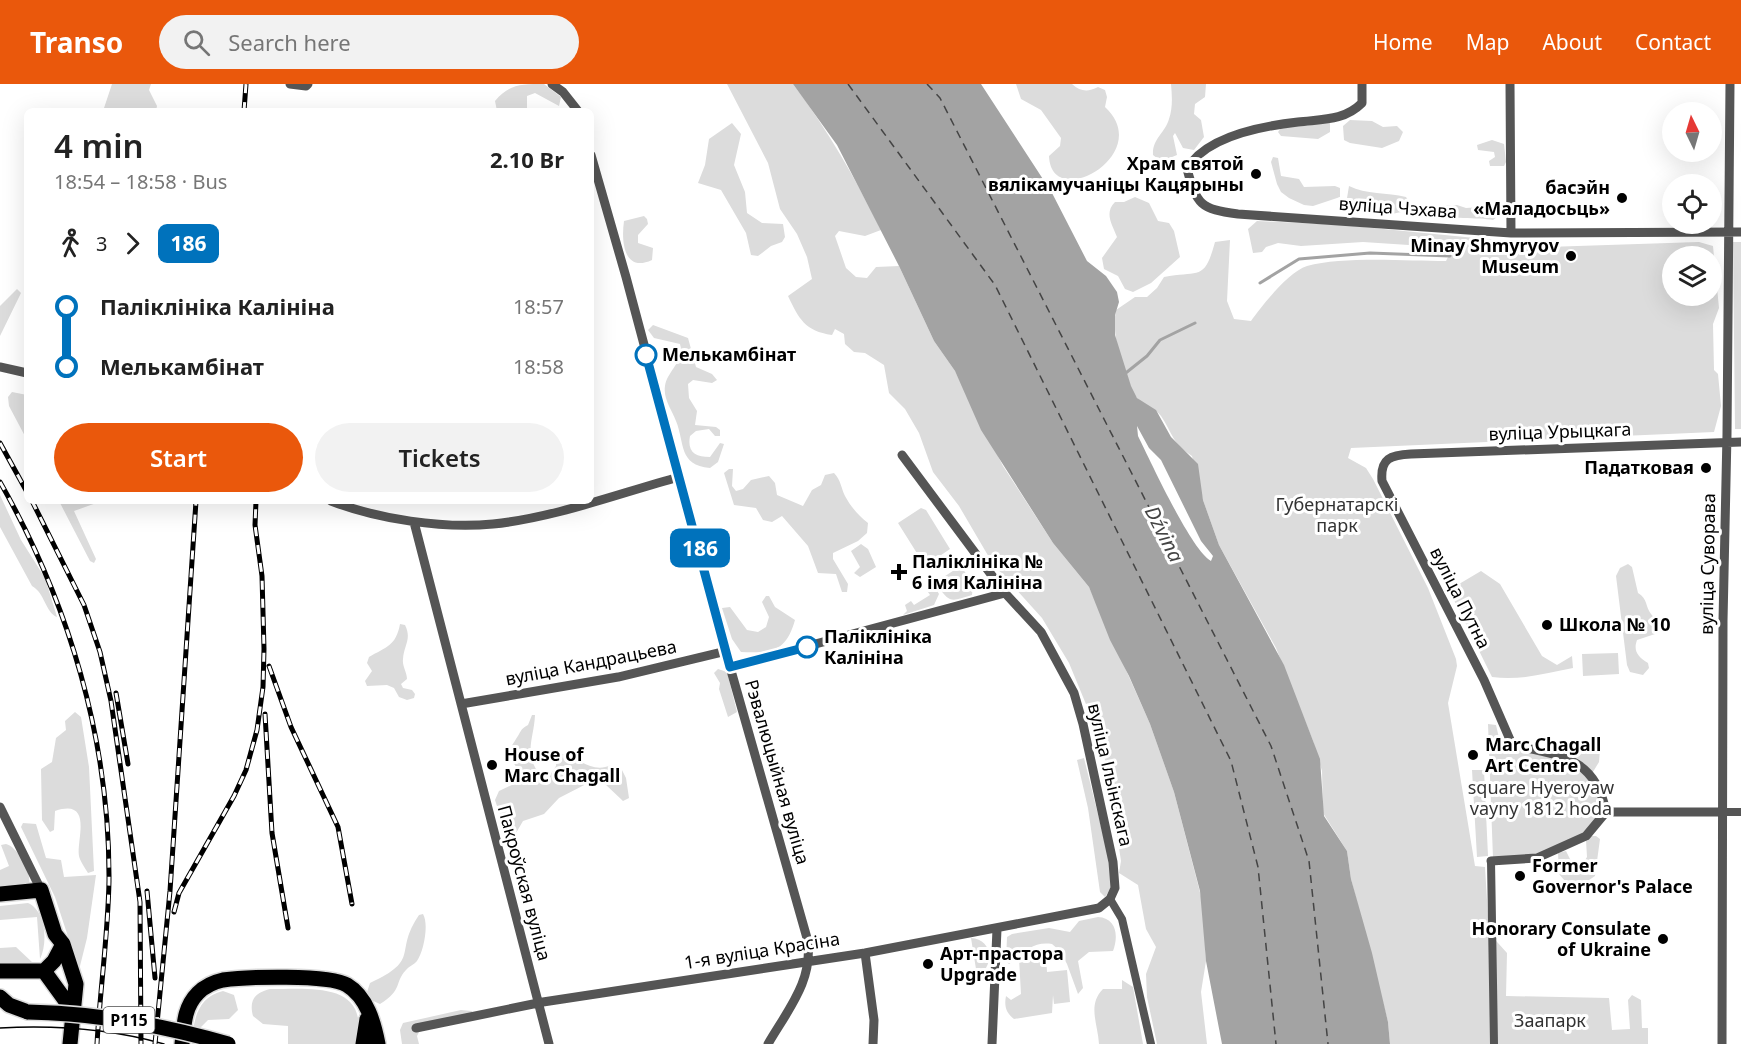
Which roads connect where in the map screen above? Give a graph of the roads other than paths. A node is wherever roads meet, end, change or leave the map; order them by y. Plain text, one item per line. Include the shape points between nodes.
1 (290, 84) edge
2 (308, 84) edge
3 (552, 84) edge
4 (1362, 84) edge
5 (1510, 84) edge
6 (1730, 84) edge
7 (576, 108) edge
8 (594, 166) edge
9 (1729, 232) junction
10 (1741, 232) edge
11 (1511, 233) junction
12 (0, 367) edge
13 (24, 372) edge
14 (1727, 442) junction
15 (1741, 442) edge
16 (902, 455) dead end
17 (1384, 463) joint
18 (679, 477) junction
19 (594, 500) edge
20 (339, 504) edge
21 (579, 504) edge
22 (414, 522) junction
23 (1005, 593) junction
24 (726, 651) junction
25 (730, 667) junction
26 (461, 704) junction
27 (0, 807) edge
28 (1606, 812) junction
29 (1721, 812) junction
30 (1741, 812) edge
31 (1491, 861) joint
32 (41, 890) junction
33 (0, 894) edge
34 (1110, 899) junction
35 (997, 929) junction
36 (59, 939) junction
37 (865, 953) junction
38 (809, 959) junction
39 (0, 971) edge
40 (44, 971) junction
41 (0, 997) edge
42 (538, 1003) junction
43 (368, 1010) junction
44 (73, 1011) junction
45 (27, 1012) junction
46 (0, 1014) edge
47 (416, 1028) dead end
48 (70, 1044) edge
49 (182, 1044) edge
50 (228, 1044) edge
51 (363, 1044) edge
52 (378, 1044) edge
53 (549, 1044) edge
54 (768, 1044) edge
55 (873, 1044) edge
56 (992, 1044) edge
57 (1151, 1044) edge
58 (1494, 1044) edge
59 (1722, 1044) edge

1 - 2 street
3 - 7 street
4 - 11 street, вуліца Чэхава via 1362,103 1352,113 1251,131 1208,147 1193,158 1187,169 1200,204 1215,211
5 - 11 street
6 - 9 street, вуліца Суворава
8 - 18 street, Рэвалюцыйная вуліца
9 - 10 street, вуліца Чэхава
9 - 11 street, вуліца Чэхава
9 - 14 street, вуліца Суворава
12 - 13 street
14 - 15 street, вуліца Урыцкага
14 - 17 street, вуліца Урыцкага via 1411,454 1395,455
14 - 29 street, вуліца Суворава
16 - 23 street, вуліца Ільінскага
17 - 28 street, вуліца Путна via 1382,481 1484,680 1503,727 1516,746 1566,756 1584,768 1604,797
18 - 19 street
18 - 24 street, Рэвалюцыйная вуліца
20 - 22 street
21 - 22 street via 492,524
22 - 26 street, Пакроўская вуліца
23 - 25 street
23 - 34 street, вуліца Ільінскага via 1041,632 1074,693 1113,862 1115,888
24 - 25 street, Рэвалюцыйная вуліца
24 - 26 street, вуліца Кандрацьева via 618,677
25 - 38 street, Рэвалюцыйная вуліца via 807,938
26 - 42 street, Пакроўская вуліца
27 - 32 street
28 - 29 street
28 - 31 street via 1586,836 1537,858
29 - 30 street
29 - 59 street, вуліца Суворава
31 - 58 street
32 - 33 main road
32 - 36 main road
34 - 35 street, 1-я вуліца Красіна via 1099,908
34 - 57 street via 1122,919
35 - 37 street, 1-я вуліца Красіна
35 - 56 street
36 - 40 main road via 54,961
36 - 44 main road via 76,984
37 - 38 street, 1-я вуліца Красіна
37 - 55 street via 874,1020
38 - 42 street, 1-я вуліца Красіна
38 - 54 street, Рэвалюцыйная вуліца via 804,982
39 - 40 main road
40 - 44 main road
41 - 45 main road, Р115
42 - 47 street, 1-я вуліца Красіна
42 - 53 street, Пакроўская вуліца
43 - 49 main road via 347,985 333,980 223,980 211,983 191,1002
43 - 51 main road
43 - 52 main road
44 - 48 main road
45 - 46 main road
45 - 50 main road, Р115, bridge via 129,1020

